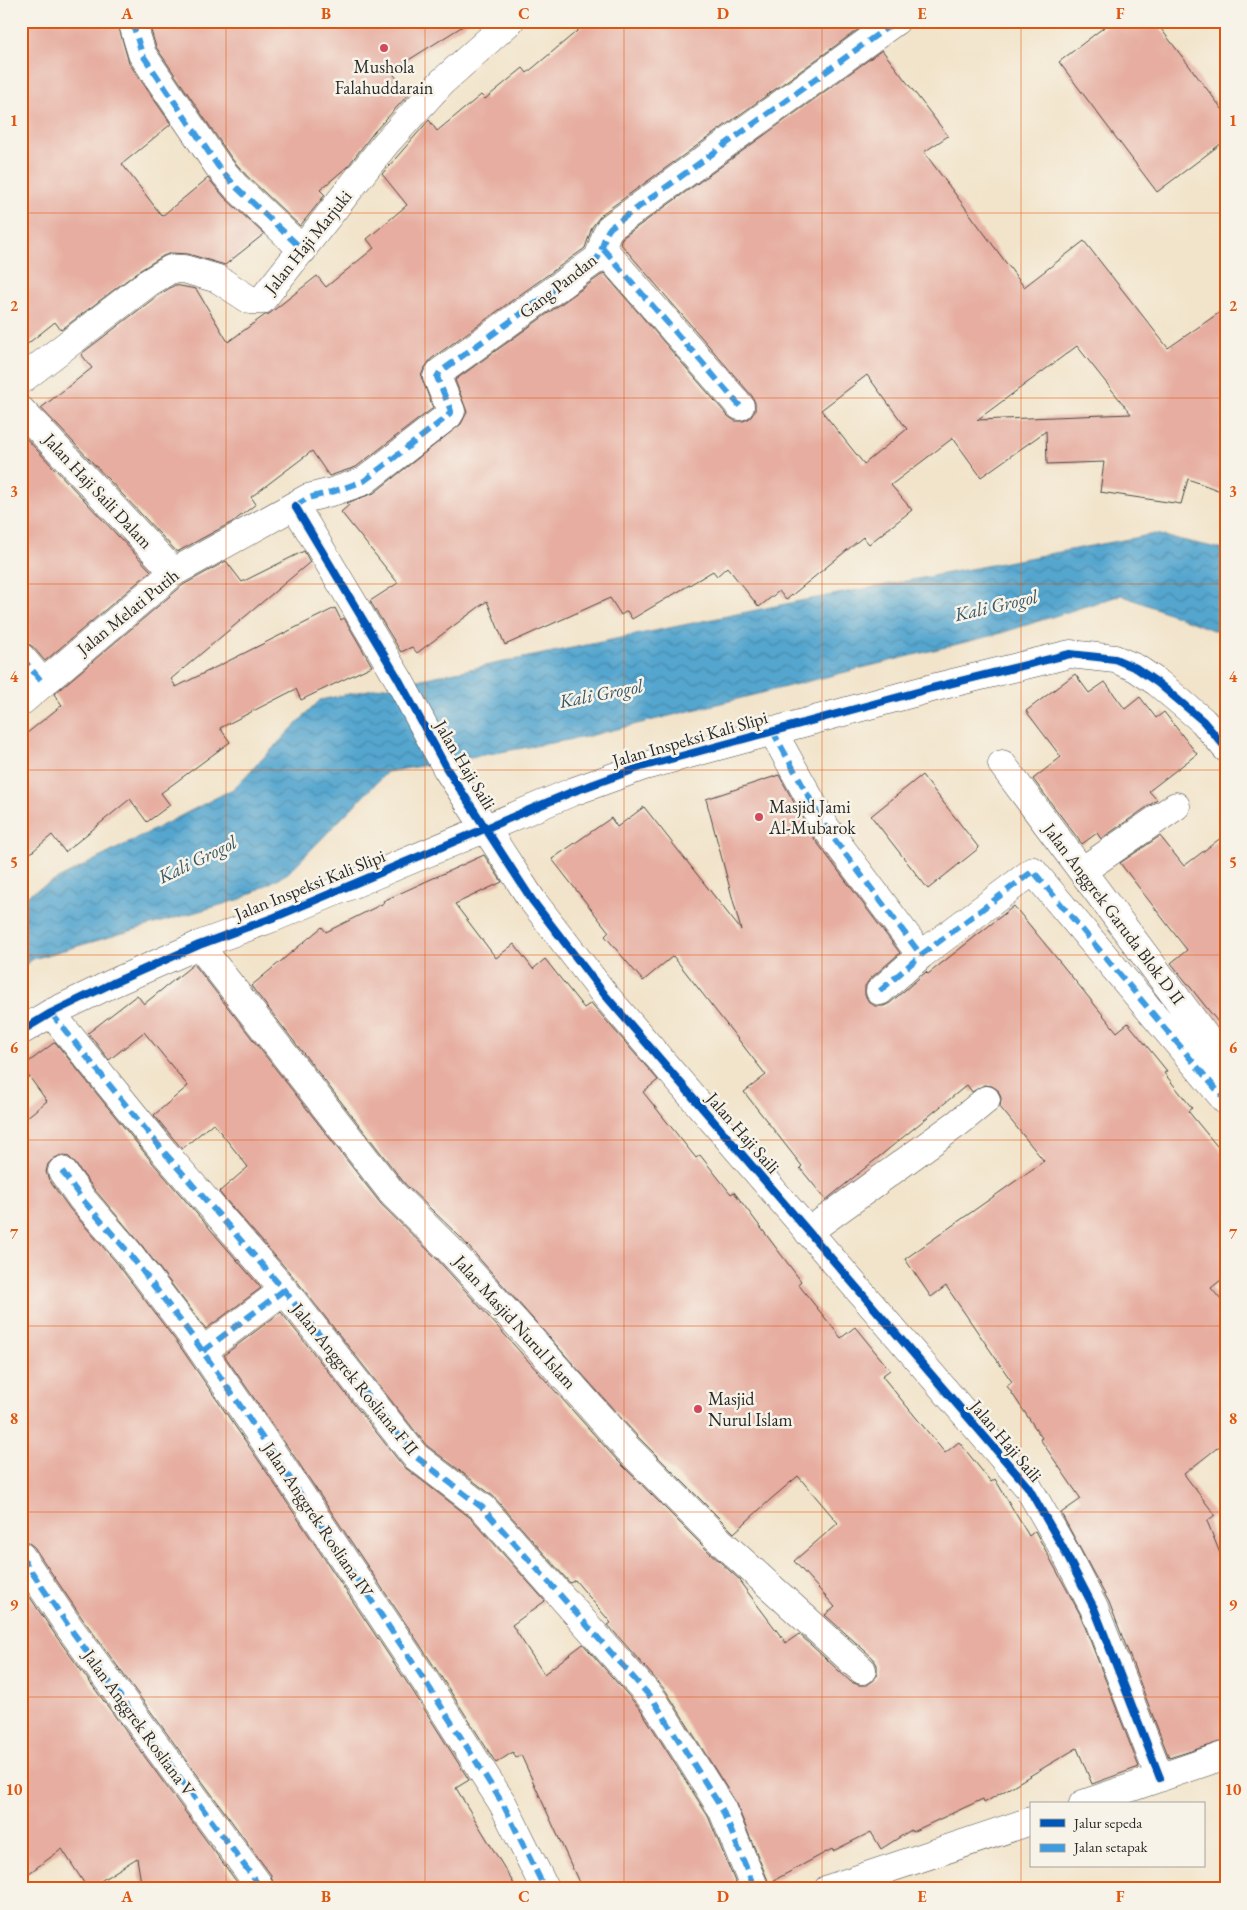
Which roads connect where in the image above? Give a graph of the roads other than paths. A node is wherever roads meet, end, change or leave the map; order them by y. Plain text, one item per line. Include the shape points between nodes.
1 (132, 21) edge
2 (510, 21) edge
3 (896, 21) edge
4 (603, 249) junction
5 (303, 250) junction
6 (21, 380) edge
7 (740, 406) dead end
8 (21, 410) edge
9 (295, 506) junction
10 (174, 572) junction
11 (21, 658) edge
12 (43, 683) junction
13 (21, 702) edge
14 (772, 730) junction
15 (1226, 748) edge
16 (1002, 764) dead end
17 (1176, 806) dead end
18 (485, 828) junction
19 (1082, 871) junction
20 (199, 945) junction
21 (921, 955) junction
22 (880, 991) dead end
23 (51, 1013) junction
24 (21, 1031) edge
25 (1226, 1064) edge
26 (986, 1100) dead end
27 (1226, 1101) edge
28 (62, 1171) dead end
29 (808, 1232) junction
30 (284, 1290) junction
31 (203, 1352) junction
32 (21, 1556) edge
33 (862, 1670) dead end
34 (1226, 1755) edge
35 (1160, 1778) junction
36 (1089, 1802) edge
37 (1030, 1821) edge
38 (259, 1889) edge
39 (544, 1889) edge
40 (755, 1889) edge
41 (828, 1889) edge

1 - 5 street via 142,54 218,166
2 - 5 street, Jalan Haji Marjuki via 442,82 386,143
3 - 4 street, Gang Pandan via 611,227 605,234
4 - 7 street
4 - 9 street, Gang Pandan via 597,259 440,372 437,377 451,411 448,416 364,480 308,498
5 - 6 street, Jalan Haji Marjuki via 262,300 256,301 218,279 184,269 171,269
8 - 10 street, Jalan Haji Saili Dalam
9 - 10 street, Jalan Melati Putih
9 - 18 street, Jalan Haji Saili
10 - 12 street, Jalan Melati Putih
11 - 12 street
12 - 13 street, Jalan Melati Putih
14 - 15 street, Jalan Inspeksi Kali Slipi via 1070,654 1115,659 1136,668 1203,721
14 - 18 street, Jalan Inspeksi Kali Slipi via 641,767
14 - 21 street via 826,828
16 - 19 street, Jalan Anggrek Garuda Blok D II
17 - 19 street
18 - 20 street, Jalan Inspeksi Kali Slipi via 284,913
18 - 29 street, Jalan Haji Saili via 532,900 605,995
19 - 25 street, Jalan Anggrek Garuda Blok D II
20 - 23 street, Jalan Inspeksi Kali Slipi via 112,982
20 - 33 street, Jalan Masjid Nurul Islam via 393,1194 448,1248 627,1448 719,1540
21 - 22 street
21 - 27 street via 1033,871
23 - 24 street, Jalan Inspeksi Kali Slipi
23 - 30 street, Jalan Anggrek Rosliana F II via 164,1152
26 - 29 street
28 - 31 street, Jalan Anggrek Rosliana IV
29 - 35 street, Jalan Haji Saili via 1028,1487 1094,1608
30 - 31 street
30 - 40 street, Jalan Anggrek Rosliana F II via 415,1456 483,1508 654,1701 722,1809
31 - 39 street, Jalan Anggrek Rosliana IV via 504,1804
32 - 38 street, Jalan Anggrek Rosliana V
34 - 35 street
35 - 36 street
37 - 41 street

